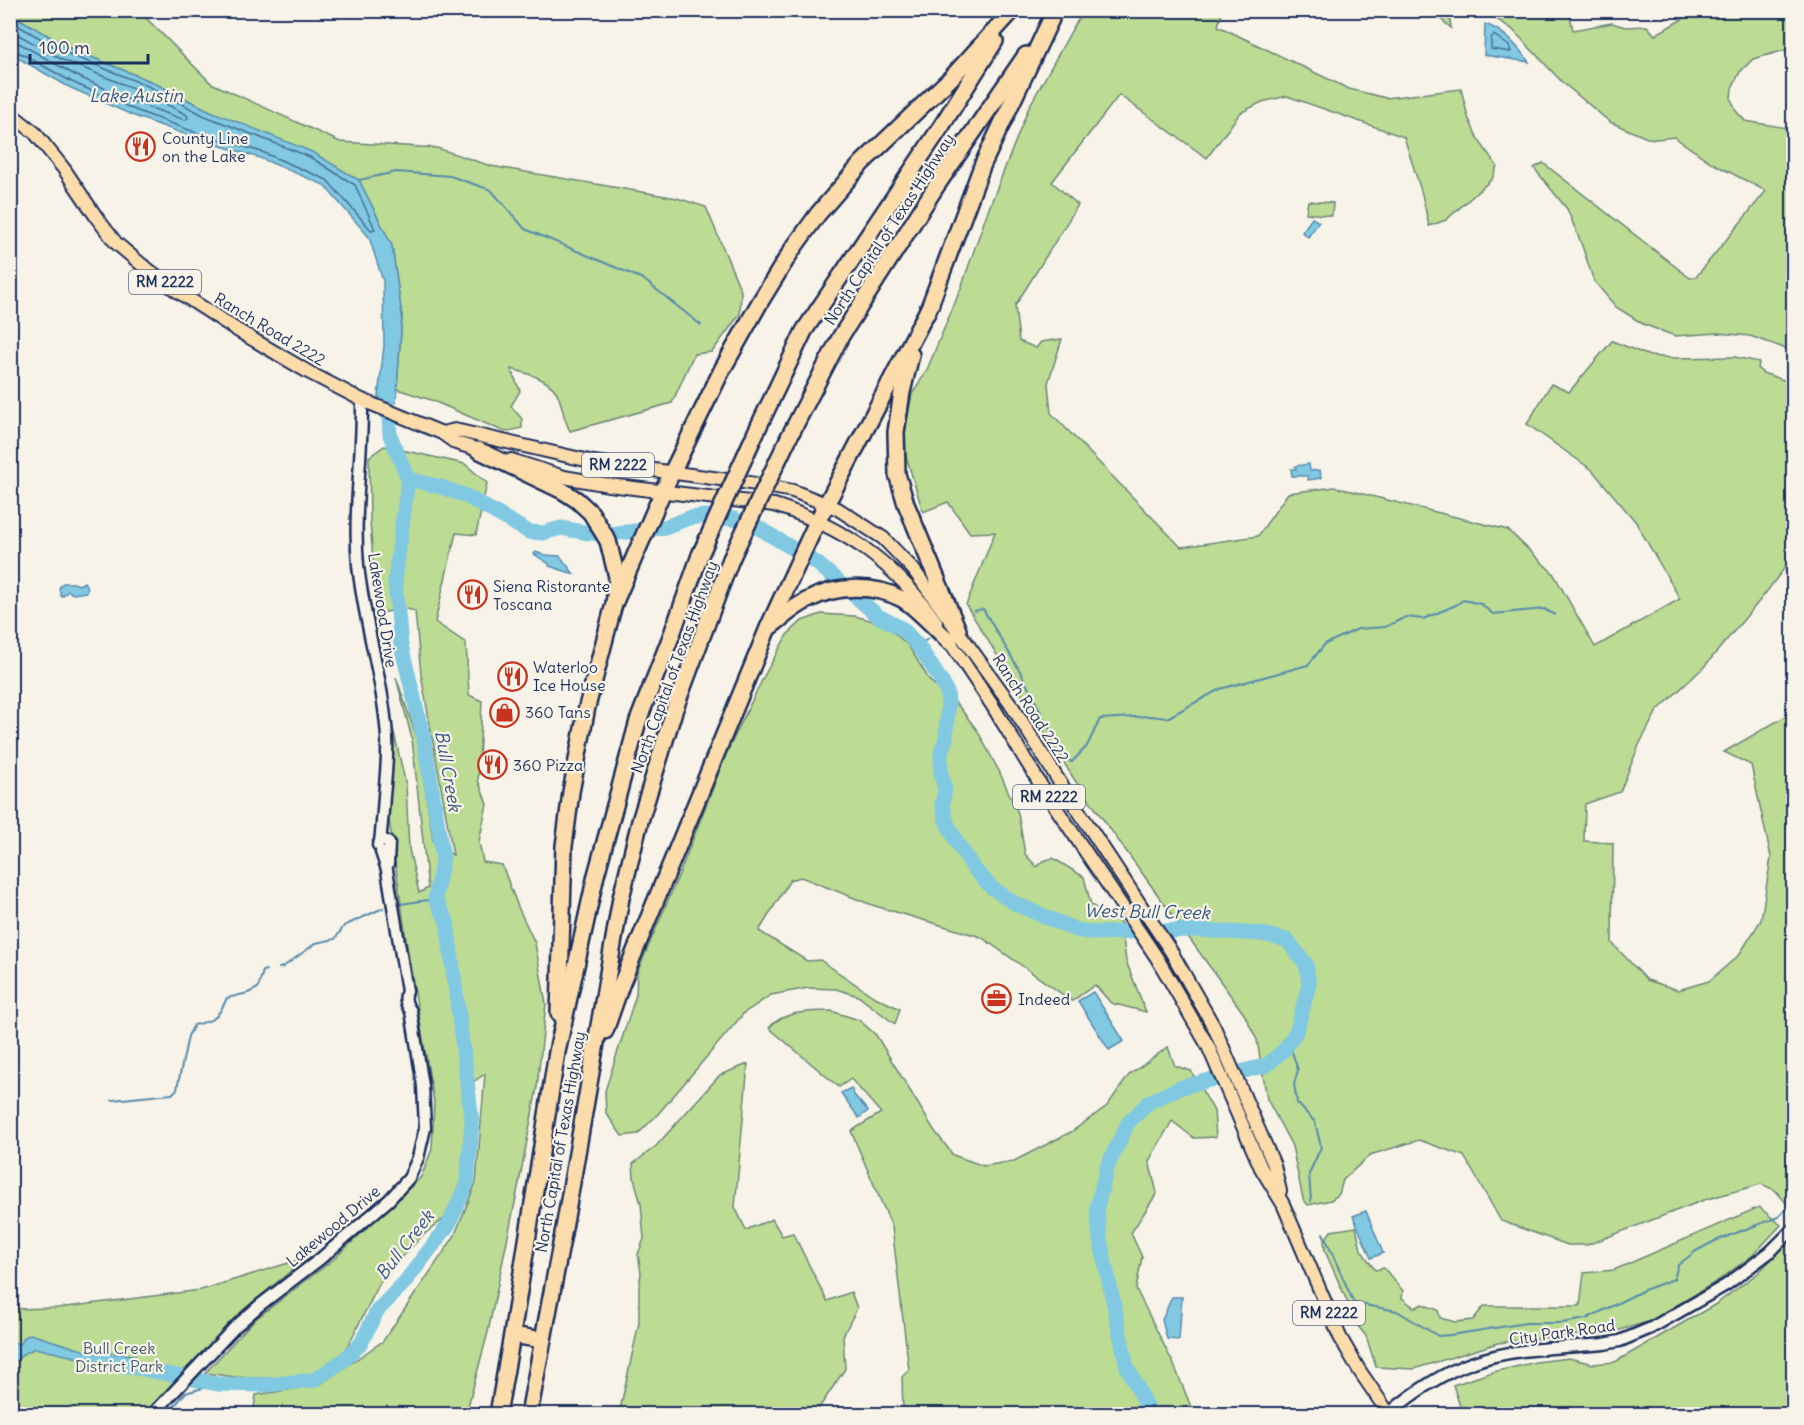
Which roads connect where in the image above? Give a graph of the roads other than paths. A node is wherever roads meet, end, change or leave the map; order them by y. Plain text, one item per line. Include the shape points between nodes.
1 (1013, 10) edge
2 (1054, 15) edge
3 (10, 113) edge
4 (931, 304) junction
5 (362, 400) junction
6 (442, 433) junction
7 (478, 450) junction
8 (672, 473) junction
9 (660, 498) junction
10 (827, 504) junction
11 (817, 524) junction
12 (614, 604) junction
13 (768, 628) junction
14 (954, 636) junction
15 (1215, 1044) junction
16 (557, 1052) junction
17 (584, 1108) junction
18 (1245, 1109) junction
19 (1283, 1204) junction
20 (1794, 1228) edge
21 (512, 1335) junction
22 (543, 1340) junction
23 (153, 1414) edge
24 (498, 1414) edge
25 (529, 1414) edge
26 (1388, 1414) edge

1 - 8 highway via 952,77 862,163 818,214 759,302
1 - 16 highway, North Capital of Texas Highway, bridge via 939,130 804,331 700,555 638,722 596,875
2 - 4 highway via 982,166
2 - 17 highway, North Capital of Texas Highway, bridge via 937,185 841,336 732,559 674,711 640,821 621,898
3 - 5 main road, Ranch Road 2222 / RM 2222 via 35,134 64,169 116,243 142,265 237,330
4 - 10 highway
4 - 14 highway via 910,358 902,392 896,432 897,474
5 - 6 main road, Ranch Road 2222 / RM 2222
5 - 23 street, Lakewood Drive via 358,566 387,735 383,825 387,870 407,990 413,1005 425,1128 409,1178 389,1200 260,1305
6 - 7 main road, Ranch Road 2222 / RM 2222 via 456,443
6 - 8 main road, Ranch Road 2222 / RM 2222 via 455,430 594,462
7 - 9 main road, Ranch Road 2222 / RM 2222 via 564,477
7 - 12 highway via 563,491 591,513 613,557 617,577
8 - 9 highway
8 - 10 main road, Ranch Road 2222 / RM 2222 via 750,483
9 - 11 main road, Ranch Road 2222 / RM 2222 via 774,505
9 - 12 highway
10 - 11 highway
10 - 14 main road, Ranch Road 2222 / RM 2222 via 883,538 913,568
11 - 13 highway
11 - 14 main road, RM 2222 via 831,527 894,571
12 - 16 highway via 587,707 564,846
13 - 14 highway via 808,600 855,588 904,600
13 - 17 highway via 621,985
14 - 15 main road, Ranch Road 2222 / RM 2222 via 1042,787 1157,958 1191,1016 1205,1023
14 - 15 main road, Ranch Road 2222 / RM 2222 via 1012,706 1172,953 1215,1027
15 - 18 main road
16 - 21 highway, North Capital of Texas Highway
17 - 22 highway, North Capital of Texas Highway
18 - 19 main road, RM 2222 via 1274,1165
18 - 19 main road, RM 2222 via 1261,1168
19 - 26 main road, RM 2222 via 1340,1337
20 - 26 street, City Park Road via 1739,1276 1643,1332 1604,1344 1513,1354 1472,1363 1430,1383
21 - 22 highway
21 - 24 highway, North Capital of Texas Highway
22 - 25 highway, North Capital of Texas Highway

